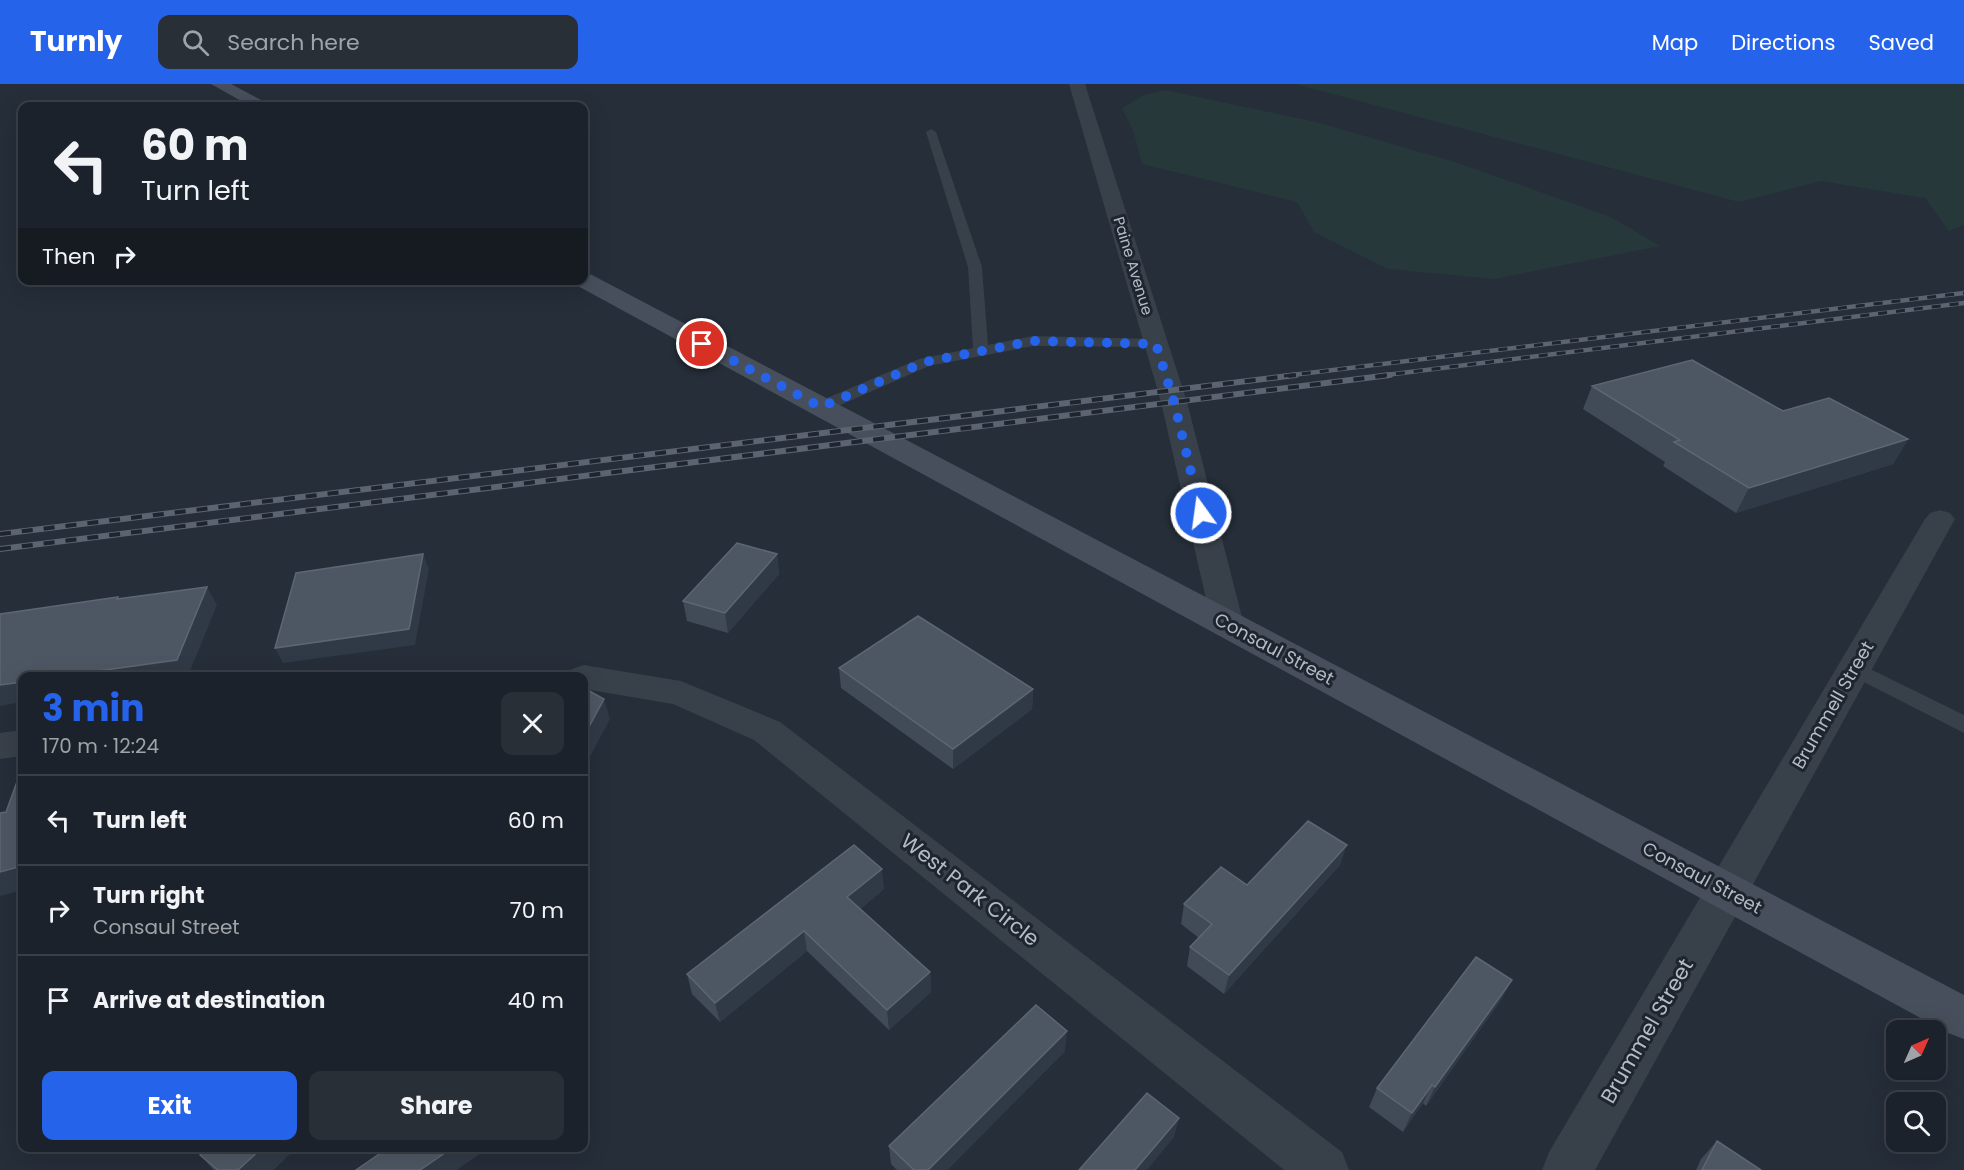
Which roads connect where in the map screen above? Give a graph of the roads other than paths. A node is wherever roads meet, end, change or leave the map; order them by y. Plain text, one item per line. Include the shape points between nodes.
1 (219, 84) edge
2 (1077, 84) edge
3 (253, 102) edge
4 (931, 132) dead end
5 (588, 282) edge
6 (1156, 344) junction
7 (981, 352) junction
8 (821, 407) junction
9 (1940, 519) dead end
10 (1228, 625) junction
11 (1854, 668) junction
12 (588, 677) edge
13 (1964, 725) edge
14 (18, 744) edge
15 (0, 746) edge
16 (1727, 892) junction
17 (1964, 1018) edge
18 (1324, 1170) edge
19 (1567, 1170) edge

1 - 3 street
2 - 6 street, Paine Avenue
4 - 7 lane via 975,267
5 - 8 street, Consaul Street
6 - 7 lane via 1033,341
6 - 10 street, Paine Avenue via 1174,402
7 - 8 lane via 925,362
8 - 10 street, Consaul Street
9 - 11 street, Brummell Street
10 - 16 street, Consaul Street
11 - 13 lane
11 - 16 street, Brummell Street
12 - 18 street, West Park Circle via 681,693 767,730
14 - 15 street
16 - 17 street, Consaul Street
16 - 19 street, Brummel Street

